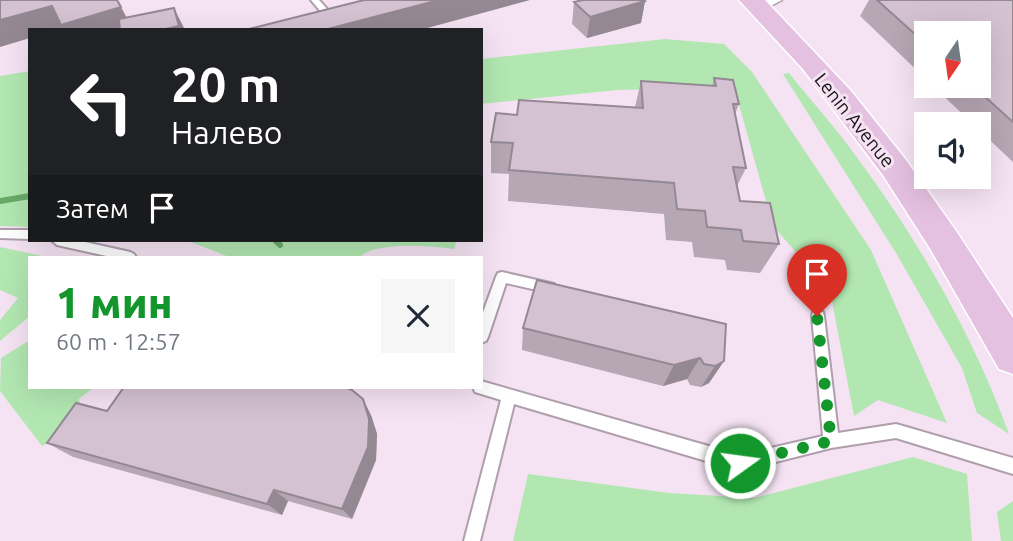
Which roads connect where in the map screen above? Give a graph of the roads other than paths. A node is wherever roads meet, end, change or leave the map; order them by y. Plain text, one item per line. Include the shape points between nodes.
1 (315, 0) edge
2 (761, 2) edge
3 (344, 17) edge
4 (0, 234) edge
5 (28, 235) edge
6 (66, 242) edge
7 (126, 256) edge
8 (569, 293) edge
9 (817, 316) dead end
10 (483, 331) edge
11 (1012, 351) edge
12 (483, 388) edge
13 (509, 397) junction
14 (831, 441) junction
15 (1013, 466) edge
16 (472, 541) edge

1 - 3 lane via 333,21
2 - 11 main road, Lenin Avenue via 839,95 930,217
4 - 5 lane
6 - 7 lane
8 - 10 lane via 502,277
9 - 14 lane
12 - 13 lane
13 - 14 lane via 740,463
13 - 16 lane
14 - 15 lane via 896,431

